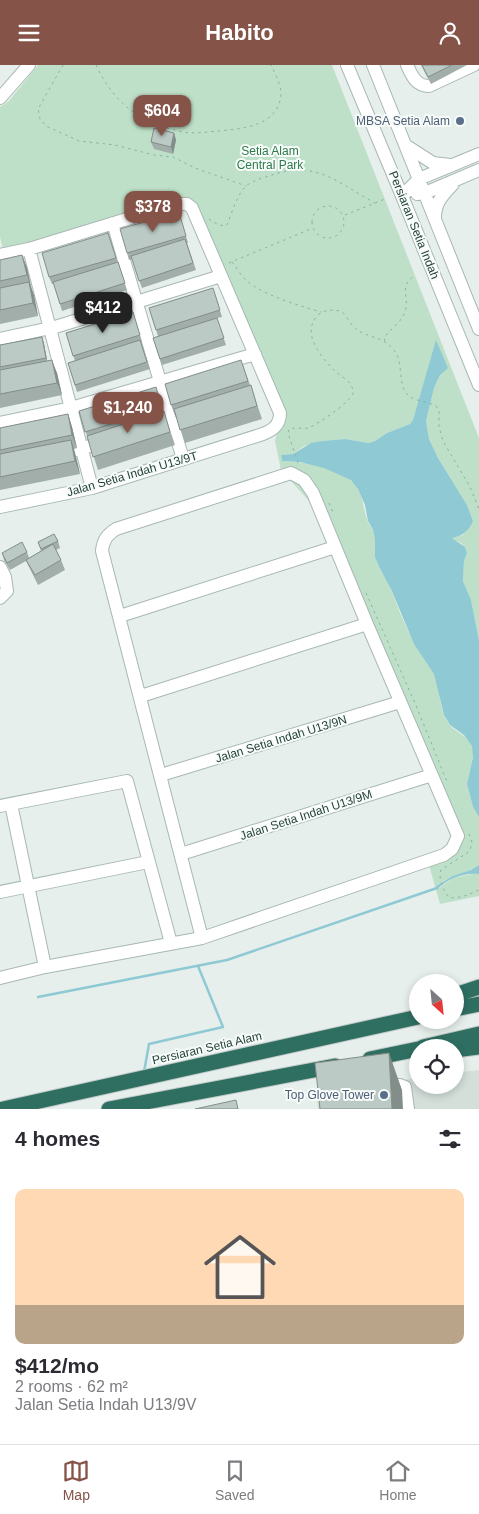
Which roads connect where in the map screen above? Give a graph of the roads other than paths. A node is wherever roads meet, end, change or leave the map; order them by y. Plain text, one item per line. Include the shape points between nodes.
1 (29, 65) edge
2 (346, 65) edge
3 (373, 65) edge
4 (407, 65) edge
5 (474, 65) edge
6 (0, 98) edge
7 (406, 145) junction
8 (479, 154) edge
9 (452, 165) junction
10 (479, 171) edge
11 (419, 179) junction
12 (458, 179) junction
13 (425, 193) junction
14 (402, 196) junction
15 (436, 219) junction
16 (113, 223) junction
17 (29, 249) junction
18 (0, 255) edge
19 (219, 272) junction
20 (136, 302) junction
21 (50, 329) junction
22 (479, 329) edge
23 (0, 339) edge
24 (255, 354) junction
25 (160, 382) junction
26 (479, 385) edge
27 (71, 408) junction
28 (200, 413) edge
29 (172, 421) junction
30 (0, 423) edge
31 (136, 433) edge
32 (117, 438) edge
33 (81, 449) junction
34 (48, 457) edge
35 (183, 459) junction
36 (92, 488) junction
37 (0, 507) edge
38 (335, 547) junction
39 (0, 567) edge
40 (0, 598) edge
41 (120, 616) junction
42 (367, 625) junction
43 (141, 696) junction
44 (400, 702) junction
45 (161, 775) junction
46 (432, 775) junction
47 (6, 805) edge
48 (181, 854) junction
49 (148, 862) junction
50 (28, 886) junction
51 (0, 892) edge
52 (202, 938) junction
53 (171, 943) junction
54 (45, 967) junction
55 (0, 978) edge
56 (479, 987) edge
57 (464, 992) edge
58 (479, 1004) edge
59 (464, 1007) edge
60 (409, 1009) edge
61 (409, 1019) edge
62 (479, 1035) edge
63 (460, 1039) edge
64 (309, 1041) junction
65 (479, 1047) edge
66 (464, 1049) edge
67 (409, 1051) edge
68 (409, 1054) edge
69 (392, 1055) junction
70 (353, 1065) junction
71 (374, 1088) edge
72 (2, 1109) edge
73 (109, 1109) edge
74 (143, 1109) edge
75 (408, 1109) edge

1 - 6 street
2 - 14 street, Persiaran Setia Indah
3 - 7 street, Persiaran Setia Indah
4 - 5 street via 417,82 430,86
7 - 9 street via 432,163
7 - 11 street, Persiaran Setia Indah
8 - 9 street
9 - 11 street
10 - 12 street
11 - 13 street, Persiaran Setia Indah
11 - 14 street
12 - 13 street
12 - 15 street via 435,207
13 - 14 street
13 - 15 street, Persiaran Setia Indah
14 - 26 street, Persiaran Setia Indah
15 - 22 street, Persiaran Setia Indah
16 - 17 street
16 - 19 street via 176,204 187,204 192,208
16 - 20 street
17 - 18 street
17 - 21 street
19 - 20 street
19 - 24 street
20 - 21 street
20 - 25 street
21 - 23 street
21 - 27 street
24 - 25 street
24 - 35 street, Jalan Setia Indah U13/9T via 280,413 277,425 263,434
25 - 27 street
25 - 29 street
27 - 30 street
27 - 33 street
28 - 29 street
29 - 31 street
29 - 35 street
32 - 33 street
33 - 34 street
33 - 36 street
35 - 36 street, Jalan Setia Indah U13/9T
36 - 37 street, Jalan Setia Indah U13/9T
38 - 41 street
38 - 41 street via 313,493 304,480 292,473 116,529 108,534 102,551
38 - 42 street
39 - 40 street via 7,591
41 - 43 street
42 - 43 street
42 - 44 street
43 - 45 street
44 - 45 street, Jalan Setia Indah U13/9N
44 - 46 street
45 - 48 street
46 - 48 street, Jalan Setia Indah U13/9M
46 - 52 street via 458,836 452,849 435,858
47 - 49 street via 127,781
47 - 50 street
48 - 52 street
49 - 50 street
49 - 53 street
50 - 51 street
50 - 54 street
52 - 53 street
53 - 54 street
54 - 55 street
56 - 57 highway
58 - 59 highway
60 - 64 highway
61 - 64 highway, Persiaran Setia Alam
62 - 63 highway
64 - 72 highway, Persiaran Setia Alam
65 - 66 highway
67 - 69 highway
68 - 69 highway
69 - 70 highway
70 - 73 highway
70 - 74 highway
71 - 75 street via 403,1085

